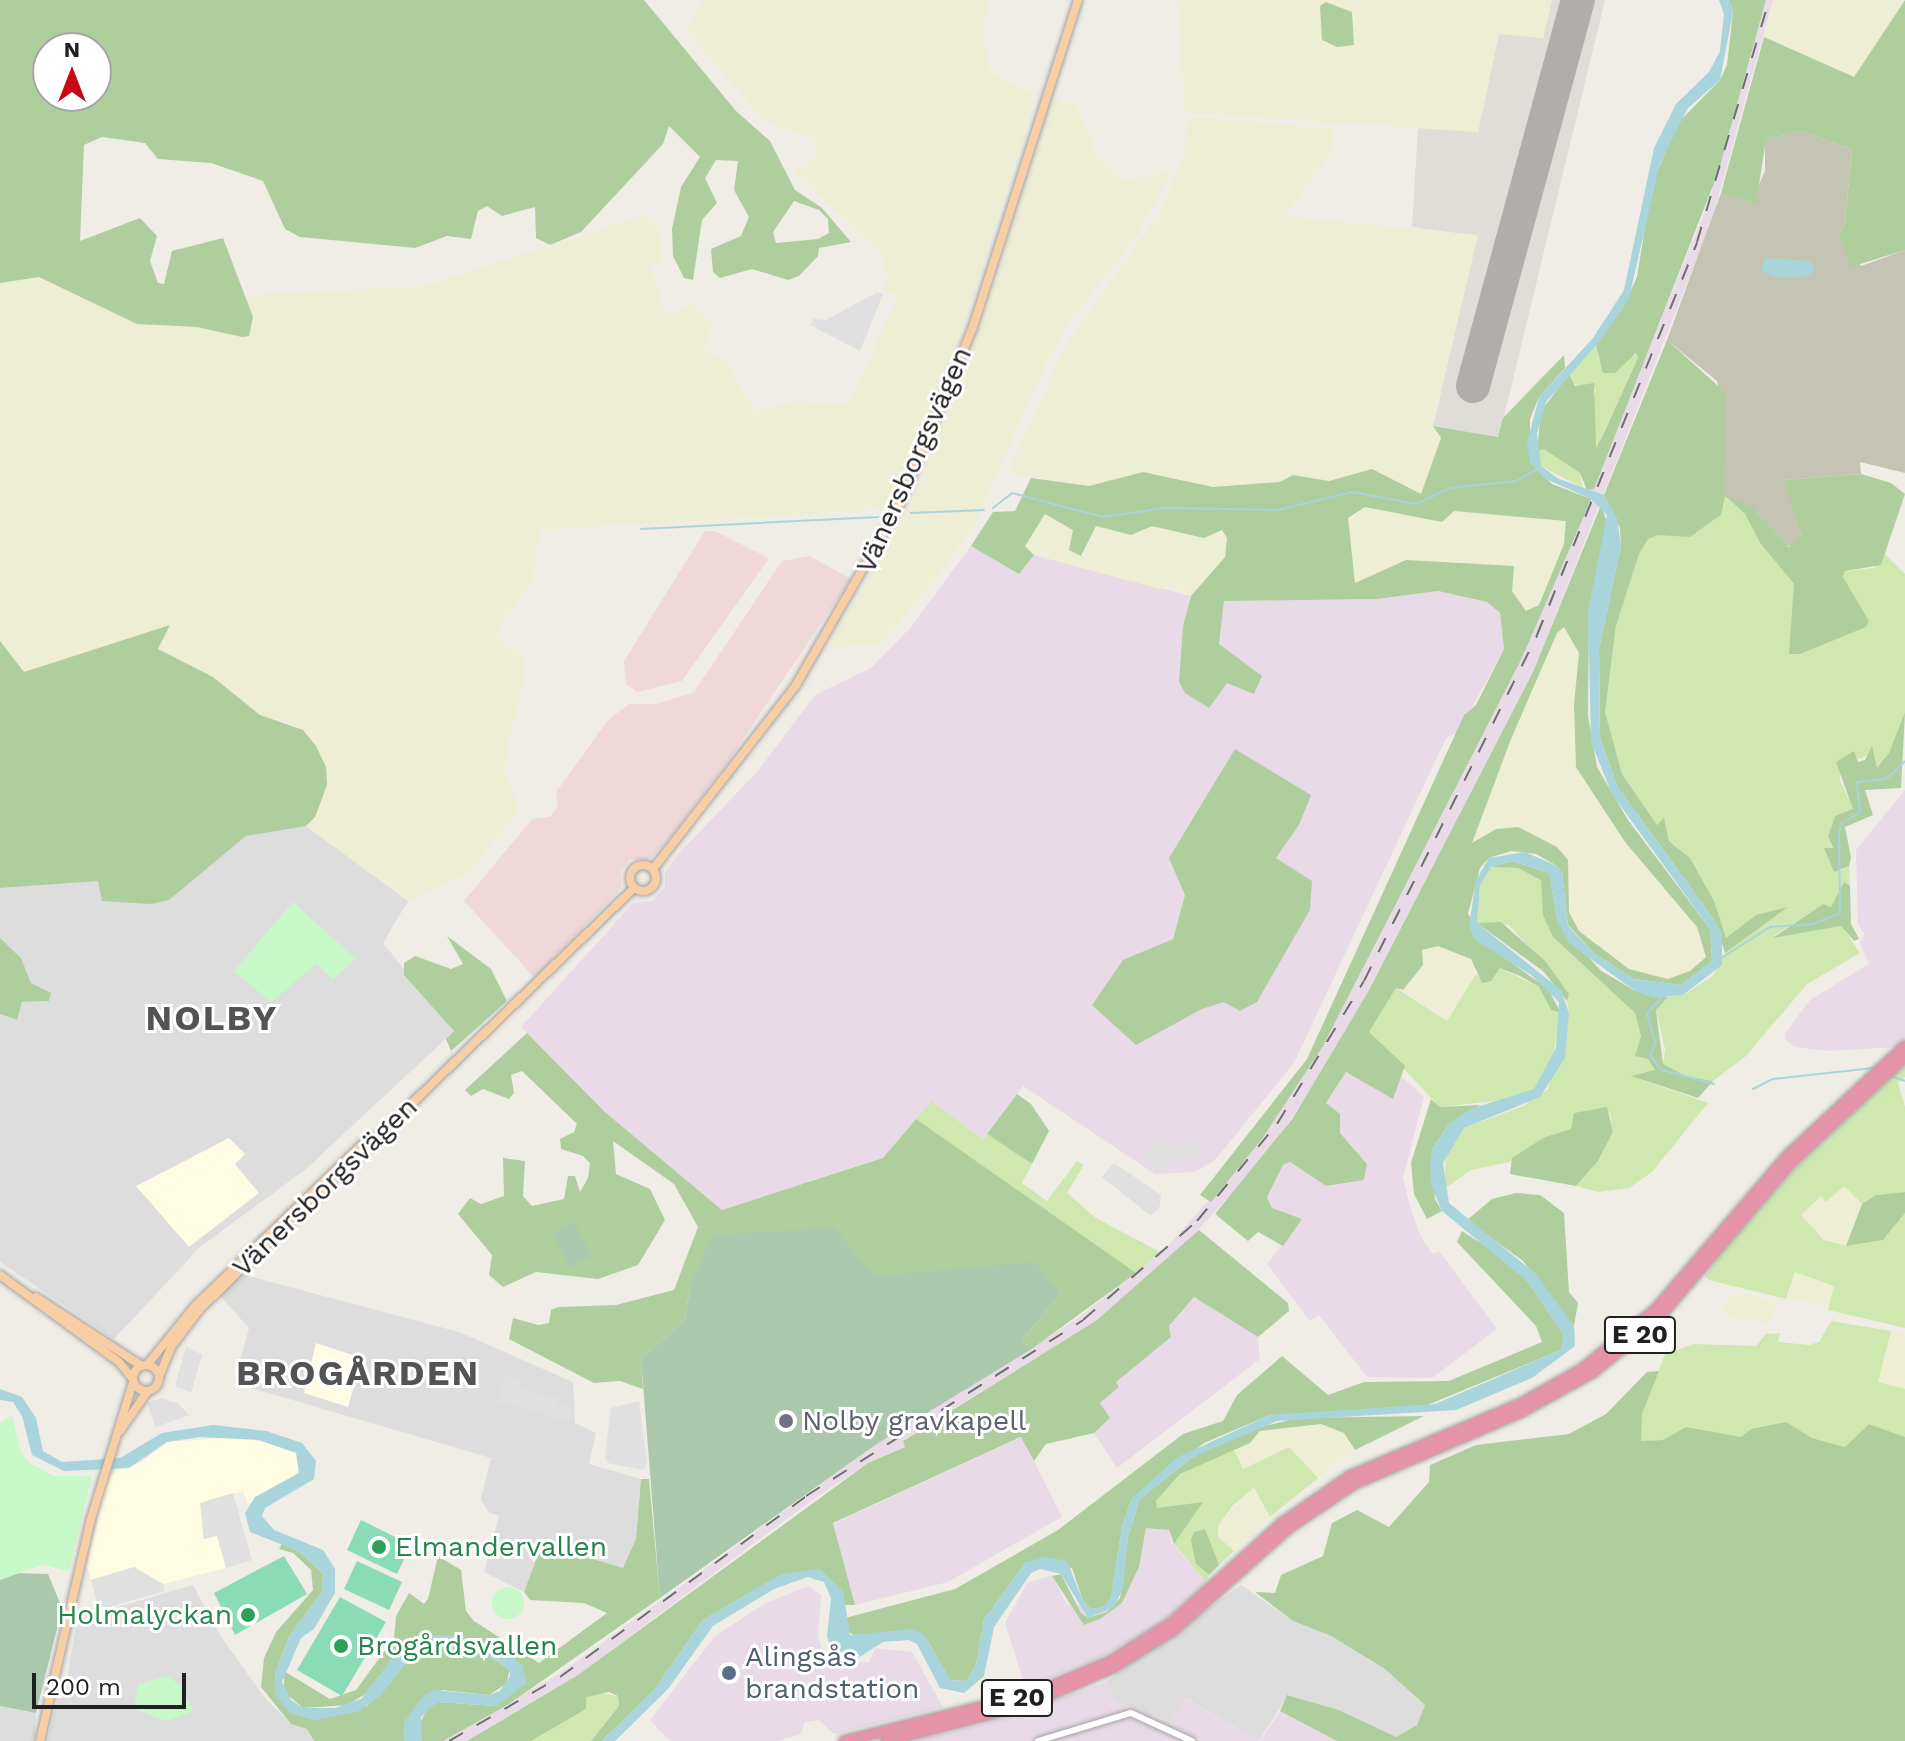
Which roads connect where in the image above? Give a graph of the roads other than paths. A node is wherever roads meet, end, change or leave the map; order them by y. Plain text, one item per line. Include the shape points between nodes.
1 (1078, 0) edge
2 (653, 869) junction
3 (634, 888) junction
4 (509, 1010) junction
5 (1905, 1046) edge
6 (1905, 1057) edge
7 (0, 1274) edge
8 (145, 1366) junction
9 (159, 1377) junction
10 (133, 1381) junction
11 (147, 1392) junction
12 (111, 1450) junction
13 (956, 1718) junction
14 (40, 1741) edge
15 (844, 1741) edge
16 (886, 1741) edge
17 (1038, 1741) edge
18 (1192, 1741) edge

1 - 2 main road, Vänersborgsvägen via 962,360 900,504 796,685
2 - 3 main road, Vänersborgsvägen via 653,887 643,892
2 - 3 main road, Vänersborgsvägen via 634,868
3 - 4 main road, Vänersborgsvägen
4 - 8 main road, Vänersborgsvägen via 208,1292
4 - 9 main road, Vänersborgsvägen via 200,1309 171,1347
5 - 13 highway, E 20 via 1788,1155 1655,1310 1582,1369 1520,1404 1350,1476 1282,1523 1172,1622 1111,1661
6 - 13 highway, E 20 via 1784,1171 1656,1321 1601,1366 1521,1412 1388,1466 1317,1507 1175,1629 1114,1667 1029,1704
7 - 8 main road
7 - 10 main road via 119,1362
8 - 9 main road
8 - 10 main road, Vänersborgsvägen
9 - 11 main road, Vänersborgsvägen
10 - 11 main road
10 - 12 main road
11 - 12 main road via 133,1406
12 - 14 main road
13 - 15 highway, E 20
13 - 16 highway, E 20
17 - 18 street via 1120,1714 1149,1717

